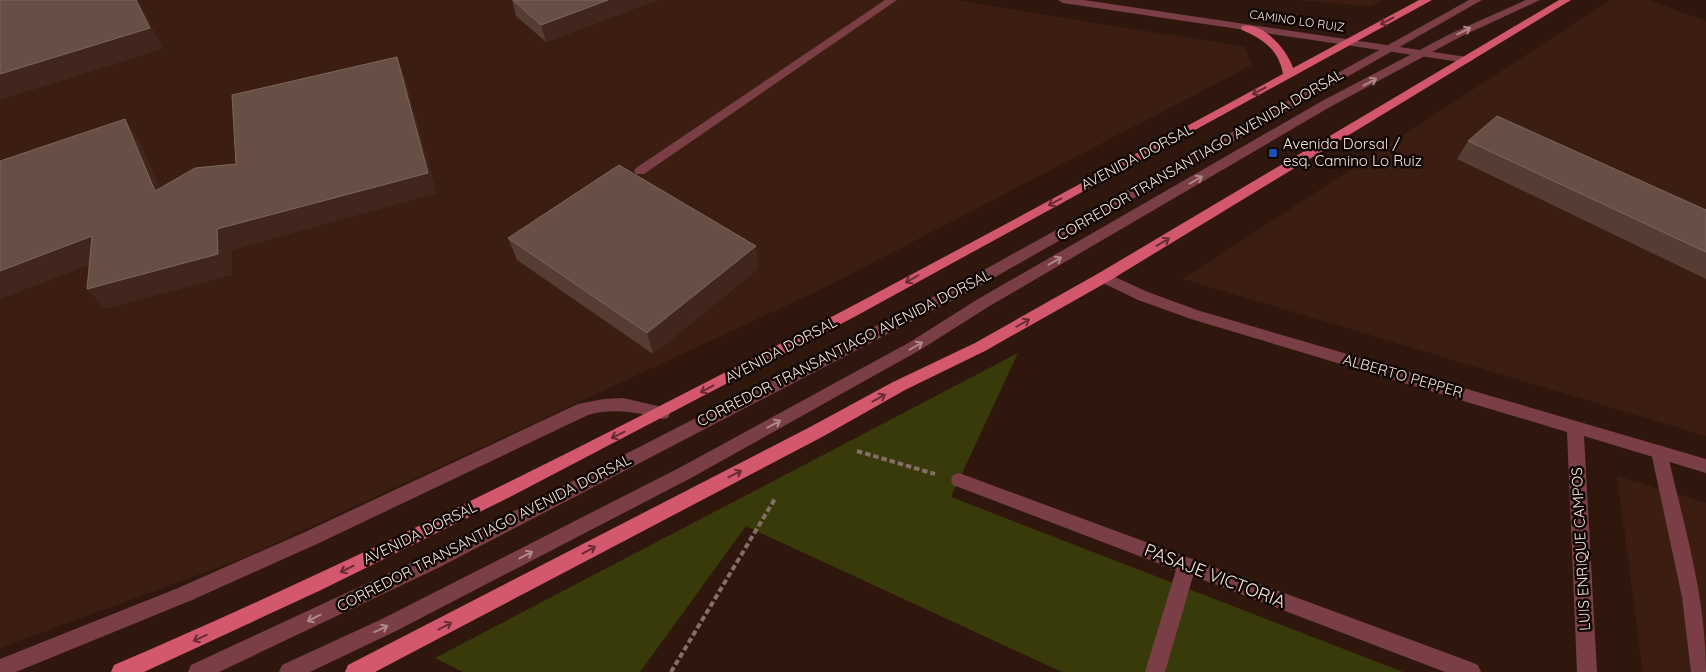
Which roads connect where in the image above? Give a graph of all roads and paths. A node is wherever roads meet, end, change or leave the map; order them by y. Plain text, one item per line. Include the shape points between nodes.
1 (892, 0) edge
2 (1063, 0) edge
3 (1427, 0) edge
4 (1477, 0) edge
5 (1535, 0) edge
6 (1566, 0) edge
7 (1246, 28) junction
8 (1348, 43) junction
9 (1388, 48) junction
10 (1421, 53) junction
11 (1466, 60) junction
12 (1289, 75) junction
13 (640, 171) dead end
14 (1104, 277) junction
15 (662, 413) junction
16 (1575, 426) junction
17 (857, 451) dead end
18 (1659, 452) junction
19 (1706, 466) edge
20 (959, 480) joint
21 (776, 497) dead end
22 (1186, 565) junction
23 (0, 669) edge
24 (121, 672) edge
25 (198, 672) edge
26 (289, 672) edge
27 (354, 672) edge
28 (671, 672) edge
29 (1155, 672) edge
30 (1472, 672) edge
31 (1587, 672) edge
32 (1701, 672) edge

1 - 13 street
2 - 7 street, CAMINO LO RUIZ
3 -> 8 main road, AVENIDA DORSAL
4 - 9 street, CORREDOR TRANSANTIAGO AVENIDA DORSAL
10 -> 5 street, CORREDOR TRANSANTIAGO AVENIDA DORSAL via 1475,25
6 - 11 main road
7 - 8 street, CAMINO LO RUIZ
7 - 12 main road via 1266,37 1280,50
8 - 9 street, CAMINO LO RUIZ
8 - 12 main road, AVENIDA DORSAL
9 - 10 street, CAMINO LO RUIZ
9 -> 25 street, CORREDOR TRANSANTIAGO AVENIDA DORSAL via 1309,96 929,306 434,561
10 - 11 street, CAMINO LO RUIZ
26 -> 10 street, CORREDOR TRANSANTIAGO AVENIDA DORSAL via 389,625 686,473 915,346 1326,104
14 -> 11 main road
12 -> 15 main road, AVENIDA DORSAL
14 - 16 street, ALBERTO PEPPER via 1143,296 1189,312
27 -> 14 main road via 900,386 980,348
15 - 23 street via 628,404 597,405 584,409 312,538 186,594
15 -> 24 main road, AVENIDA DORSAL via 322,582
16 - 18 street, ALBERTO PEPPER
16 - 31 street, LUIS ENRIQUE CAMPOS
17 - 20 path
18 - 19 street, ALBERTO PEPPER
18 - 32 street via 1691,597
20 - 22 street, PASAJE VICTORIA
21 - 28 path
22 - 29 street
22 - 30 street, PASAJE VICTORIA

